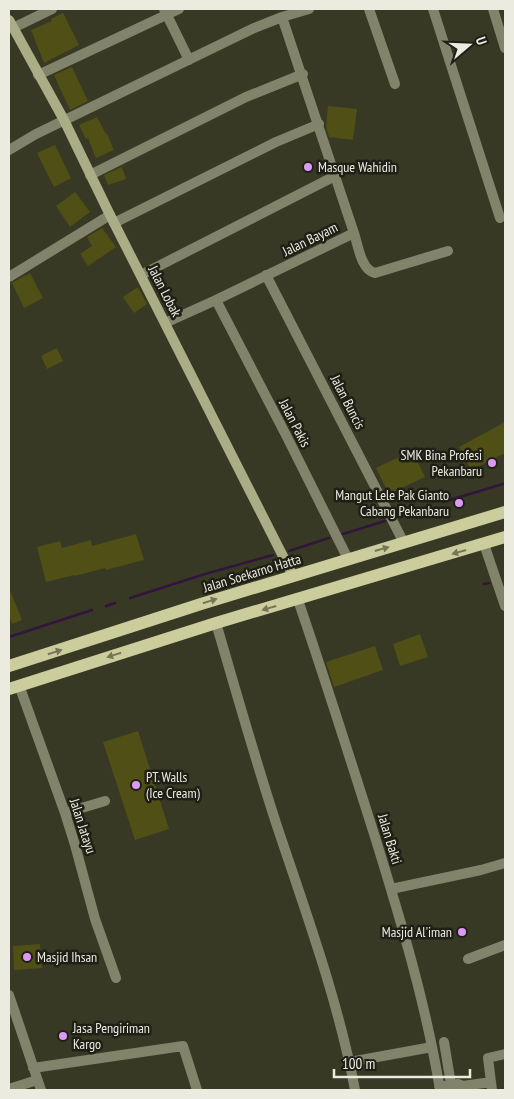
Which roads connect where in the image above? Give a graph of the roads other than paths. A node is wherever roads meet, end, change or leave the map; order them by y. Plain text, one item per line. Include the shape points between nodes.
1 (52, 9) edge
2 (178, 9) edge
3 (309, 9) edge
4 (369, 9) edge
5 (433, 9) edge
6 (492, 9) edge
7 (166, 12) edge
8 (282, 17) junction
9 (11, 24) edge
10 (505, 48) edge
11 (189, 60) junction
12 (303, 74) junction
13 (38, 75) junction
14 (395, 84) dead end
15 (64, 120) junction
16 (319, 124) junction
17 (9, 150) edge
18 (90, 174) junction
19 (335, 176) junction
20 (500, 218) dead end
21 (112, 219) junction
22 (354, 233) junction
23 (448, 250) dead end
24 (142, 275) junction
25 (266, 275) junction
26 (9, 277) edge
27 (216, 300) junction
28 (165, 323) junction
29 (505, 512) edge
30 (505, 537) edge
31 (404, 542) junction
32 (484, 544) junction
33 (348, 559) junction
34 (293, 576) junction
35 (298, 600) junction
36 (505, 606) edge
37 (216, 623) junction
38 (9, 666) edge
39 (14, 687) edge
40 (105, 801) dead end
41 (65, 813) junction
42 (505, 865) edge
43 (391, 889) junction
44 (505, 945) edge
45 (468, 959) dead end
46 (116, 978) dead end
47 (9, 994) edge
48 (444, 1042) dead end
49 (432, 1047) junction
50 (505, 1054) edge
51 (350, 1062) junction
52 (33, 1068) junction
53 (491, 1082) edge
54 (39, 1085) edge
55 (454, 1086) edge
56 (9, 1088) edge
57 (440, 1088) edge
58 (197, 1090) edge
59 (355, 1090) edge

1 - 9 street
2 - 7 street
3 - 8 street
4 - 14 street
5 - 20 street
6 - 10 street
7 - 11 street
7 - 13 street
8 - 11 street
8 - 12 street
9 - 13 main road, Jalan Lobak
11 - 15 street
12 - 16 street
12 - 18 street via 246,97
13 - 15 main road, Jalan Lobak
15 - 17 street
15 - 18 main road, Jalan Lobak
16 - 19 street
16 - 21 street
18 - 21 main road, Jalan Lobak
19 - 22 street
19 - 24 street
21 - 24 main road, Jalan Lobak
21 - 26 street
22 - 23 street, Jalan Bayam via 364,265 375,273
22 - 25 street, Jalan Bayam
24 - 28 main road, Jalan Lobak
25 - 27 street, Jalan Bayam
25 - 31 street, Jalan Buncis
27 - 28 street, Jalan Bayam
27 - 33 street, Jalan Pakis
28 - 34 main road, Jalan Lobak
29 - 31 main road, Jalan Soekarno Hatta
30 - 32 main road
33 -> 31 main road, Jalan Soekarno Hatta
32 -> 35 main road
32 - 36 street
33 - 34 main road, Jalan Soekarno Hatta
38 -> 34 main road, Jalan Soekarno Hatta
35 -> 37 main road
35 - 43 street, Jalan Bakti
37 -> 39 main road
37 - 51 street via 311,925
39 - 41 street, Jalan Jatayu
40 - 41 street
41 - 46 street, Jalan Jatayu via 95,919
42 - 43 street
43 - 49 street, Jalan Bakti
44 - 45 street
47 - 52 street
48 - 55 street
49 - 51 street
49 - 57 street, Jalan Bakti
50 - 53 street via 488,1058
51 - 59 street
52 - 54 street
52 - 58 street via 183,1046
53 - 55 street via 462,1080
54 - 56 street
55 - 57 street

